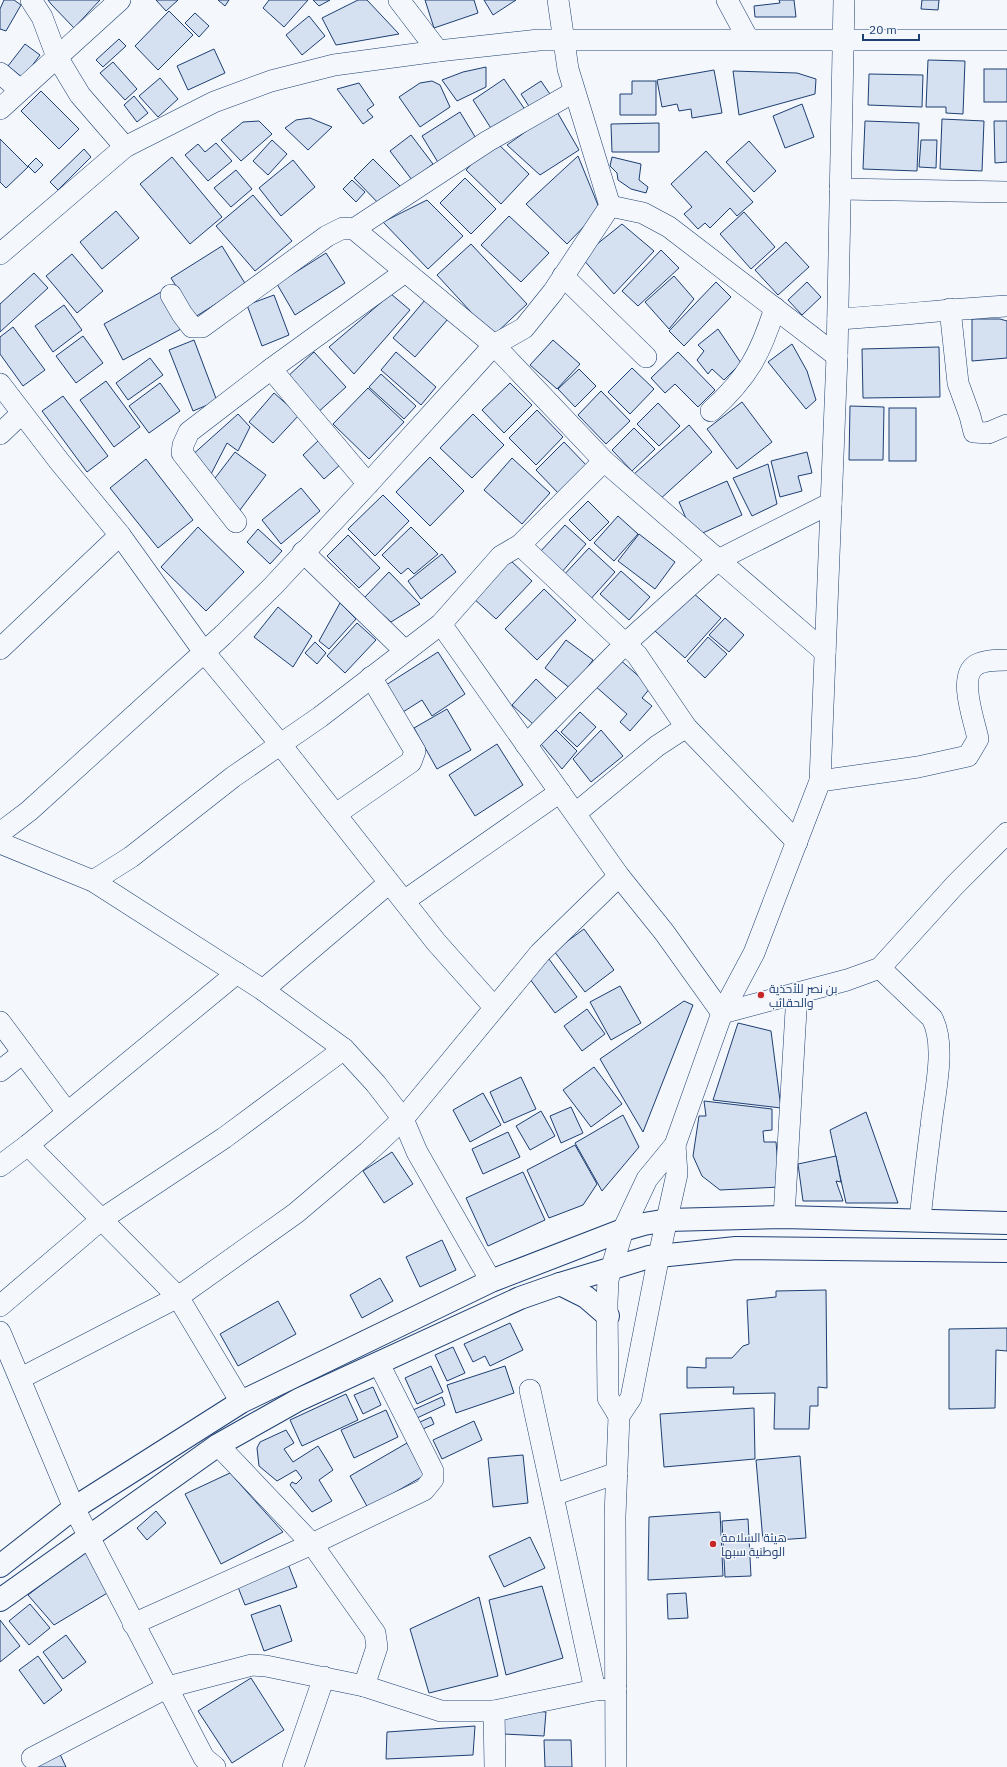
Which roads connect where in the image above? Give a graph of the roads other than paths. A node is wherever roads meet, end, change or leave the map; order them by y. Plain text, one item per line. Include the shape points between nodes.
1 (31, 0) edge
2 (120, 0) edge
3 (399, 0) edge
4 (558, 0) edge
5 (727, 0) edge
6 (844, 0) edge
7 (748, 39) junction
8 (843, 39) junction
9 (563, 40) junction
10 (1007, 40) edge
11 (438, 51) junction
12 (57, 57) junction
13 (0, 74) edge
14 (20, 90) junction
15 (574, 92) junction
16 (0, 108) edge
17 (125, 147) junction
18 (840, 189) junction
19 (1007, 192) edge
20 (610, 206) junction
21 (354, 230) junction
22 (0, 254) edge
23 (405, 272) junction
24 (563, 276) junction
25 (171, 295) dead end
26 (1007, 306) edge
27 (775, 308) junction
28 (950, 309) junction
29 (838, 319) junction
30 (494, 345) junction
31 (837, 356) junction
32 (646, 357) dead end
33 (272, 369) junction
34 (0, 384) edge
35 (711, 411) dead end
36 (22, 413) junction
37 (1007, 425) edge
38 (0, 434) edge
39 (604, 461) junction
40 (368, 484) junction
41 (831, 503) junction
42 (236, 522) dead end
43 (120, 535) junction
44 (520, 545) junction
45 (303, 552) junction
46 (718, 560) junction
47 (440, 624) junction
48 (625, 644) junction
49 (0, 649) edge
50 (405, 650) junction
51 (204, 652) junction
52 (825, 652) junction
53 (1007, 660) edge
54 (371, 677) junction
55 (686, 727) junction
56 (526, 744) junction
57 (282, 745) junction
58 (820, 782) junction
59 (560, 792) junction
60 (576, 813) junction
61 (336, 814) junction
62 (0, 833) edge
63 (1007, 833) edge
64 (797, 842) junction
65 (0, 843) edge
66 (619, 876) junction
67 (93, 882) junction
68 (389, 883) junction
69 (404, 901) junction
70 (880, 968) junction
71 (237, 973) junction
72 (263, 990) junction
73 (797, 993) junction
74 (494, 1007) junction
75 (722, 1013) junction
76 (0, 1022) edge
77 (344, 1049) junction
78 (23, 1053) junction
79 (0, 1071) edge
80 (67, 1112) junction
81 (403, 1119) junction
82 (28, 1145) junction
83 (675, 1145) junction
84 (0, 1166) edge
85 (784, 1217) junction
86 (102, 1219) junction
87 (668, 1220) junction
88 (920, 1220) junction
89 (1007, 1223) edge
90 (623, 1230) junction
91 (1007, 1251) edge
92 (659, 1255) junction
93 (611, 1268) junction
94 (491, 1281) junction
95 (560, 1284) junction
96 (178, 1297) junction
97 (0, 1306) edge
98 (608, 1316) junction
99 (0, 1332) edge
100 (379, 1364) junction
101 (21, 1378) junction
102 (530, 1390) dead end
103 (241, 1402) junction
104 (619, 1416) junction
105 (218, 1445) junction
106 (617, 1473) junction
107 (553, 1495) junction
108 (74, 1508) junction
109 (89, 1537) junction
110 (312, 1544) junction
111 (0, 1566) edge
112 (0, 1600) edge
113 (133, 1624) junction
114 (324, 1676) junction
115 (364, 1686) junction
116 (168, 1688) junction
117 (616, 1689) junction
118 (595, 1690) junction
119 (494, 1711) junction
120 (32, 1758) dead end
121 (215, 1767) edge
122 (277, 1767) edge
123 (294, 1767) edge
124 (495, 1767) edge
125 (616, 1767) edge

1 - 12 street via 42,17
2 - 12 street
3 - 11 street
4 - 9 street
5 - 7 street
6 - 8 street
7 - 8 street
7 - 9 street
8 - 10 street
8 - 18 street
9 - 11 street via 539,40
9 - 15 street
11 - 17 street via 334,65 271,81 214,102
12 - 14 street
12 - 17 street via 80,95
13 - 14 street
14 - 16 street
15 - 20 street
15 - 21 street via 488,141
17 - 22 street
18 - 19 street
18 - 29 street
20 - 24 street
20 - 27 street via 643,213 669,227
21 - 23 street
21 - 25 street via 345,228 326,236 202,327 192,327
23 - 30 street
23 - 33 street
24 - 30 street via 524,328
24 - 32 street
26 - 28 street
27 - 31 street
27 - 35 street via 753,364 733,391
28 - 29 street
28 - 37 street via 958,383 974,432 988,433
29 - 31 street
30 - 39 street
30 - 40 street
31 - 41 street
33 - 40 street
33 - 42 street via 189,432 183,445 182,453
34 - 36 street
36 - 38 street
36 - 43 street
39 - 44 street
39 - 46 street
40 - 45 street
41 - 46 street
41 - 52 street
43 - 49 street
43 - 51 street
44 - 47 street via 501,556
44 - 48 street
45 - 50 street
45 - 51 street
46 - 48 street
46 - 52 street
47 - 50 street
47 - 56 street
48 - 55 street via 637,655
48 - 56 street
50 - 54 street
51 - 57 street
51 - 62 street via 29,811
52 - 58 street
53 - 58 street via 976,664 970,673 968,700 978,739 968,756 918,767
54 - 57 street
54 - 61 street via 415,751 411,762
55 - 60 street via 657,746
55 - 64 street
56 - 59 street
57 - 61 street
57 - 67 street via 233,777 131,857
58 - 64 street
59 - 60 street
59 - 69 street
60 - 66 street
61 - 68 street
63 - 70 street via 955,885
64 - 75 street via 754,953
65 - 67 street
66 - 74 street via 540,953
66 - 75 street via 664,932
67 - 71 street
68 - 69 street
68 - 72 street
69 - 74 street via 436,942
70 - 73 street
70 - 88 street via 932,1018 938,1035 938,1062
71 - 72 street
71 - 80 street
72 - 77 street
73 - 75 street
73 - 85 street
74 - 81 street
75 - 83 street
76 - 78 street
77 - 81 street
77 - 86 street via 224,1138
78 - 79 street
78 - 80 street
80 - 82 street
81 - 94 street via 417,1152
81 - 96 street via 296,1213
82 - 84 street
82 - 86 street
83 - 87 street via 677,1174
83 - 90 street via 648,1179
85 - 87 main road
85 - 88 main road
86 - 96 street
86 - 97 street
87 - 90 main road
87 - 92 street
88 - 89 main road
90 - 93 street
90 - 94 main road
91 - 92 main road via 736,1248
92 - 93 main road
92 - 104 street via 631,1398
93 - 95 main road
93 - 98 street via 608,1280
94 - 103 main road
95 - 98 main road via 586,1297
95 - 100 main road via 520,1298
96 - 101 street
96 - 103 street
98 - 104 street via 608,1398
99 - 101 street
100 - 105 main road via 298,1400
100 - 110 street via 433,1471 433,1480 424,1490
101 - 108 street
102 - 107 street
103 - 108 main road
104 - 106 street
105 - 109 main road
105 - 110 street
106 - 107 street
106 - 117 street
107 - 118 street
108 - 109 street
108 - 111 main road
109 - 112 main road
109 - 113 street
110 - 113 street
110 - 115 street via 376,1633 377,1647
113 - 116 street
114 - 115 street
114 - 116 street via 252,1665
114 - 123 street
115 - 119 street via 441,1711
116 - 120 street
116 - 121 street via 204,1758
117 - 118 street
117 - 125 street
118 - 119 street
119 - 124 street
122 - 123 street

